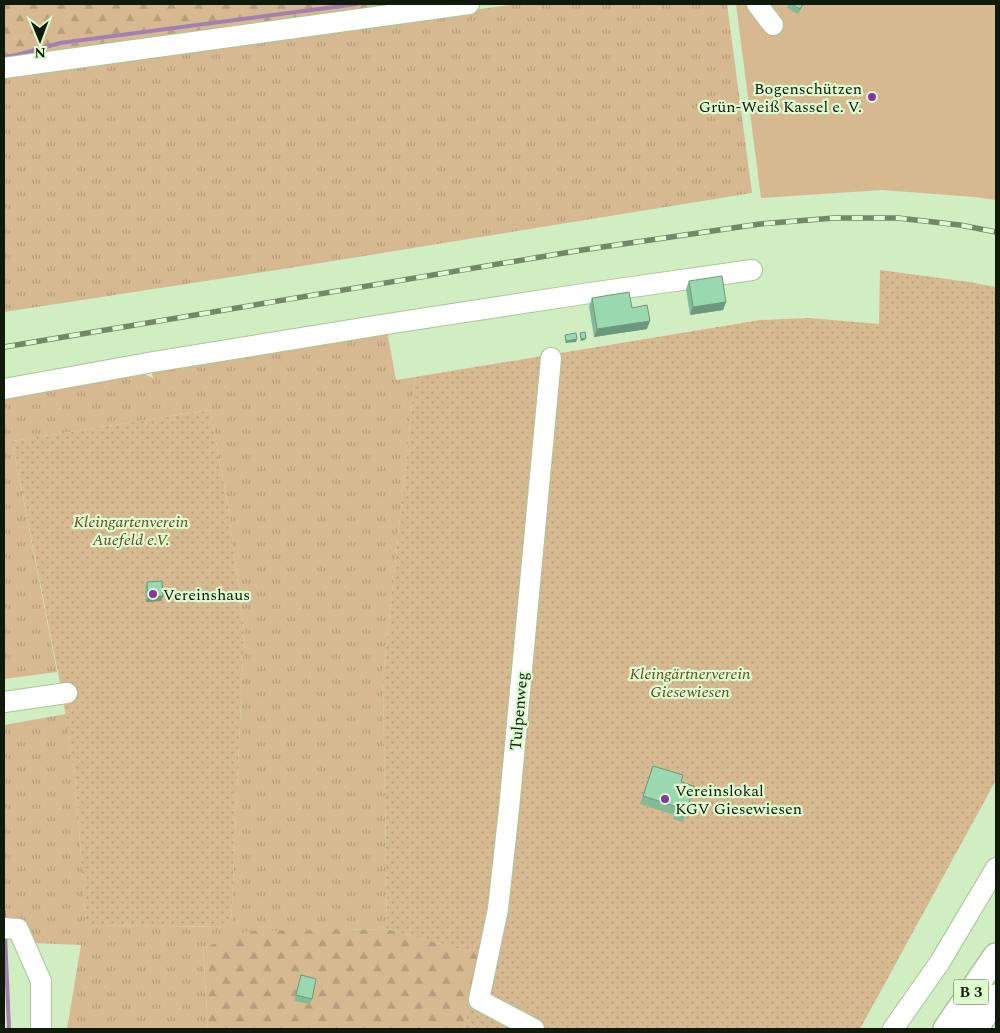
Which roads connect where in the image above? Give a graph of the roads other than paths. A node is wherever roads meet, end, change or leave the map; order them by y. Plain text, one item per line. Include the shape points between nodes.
1 (469, 4) edge
2 (757, 4) edge
3 (773, 25) dead end
4 (4, 68) edge
5 (752, 270) dead end
6 (551, 358) dead end
7 (4, 389) edge
8 (67, 693) dead end
9 (4, 702) edge
10 (996, 868) edge
11 (7, 928) edge
12 (996, 956) edge
13 (996, 997) edge
14 (41, 1029) edge
15 (534, 1029) edge
16 (893, 1029) edge
17 (946, 1029) edge
18 (975, 1029) edge

1 - 4 lane
2 - 3 lane
5 - 7 lane via 397,323
6 - 15 lane, Tulpenweg via 498,910 478,1000
8 - 9 lane
10 - 16 lane via 940,962
11 - 14 lane via 18,928 41,981
12 - 17 main road, B 3
13 - 18 main road, B 3

